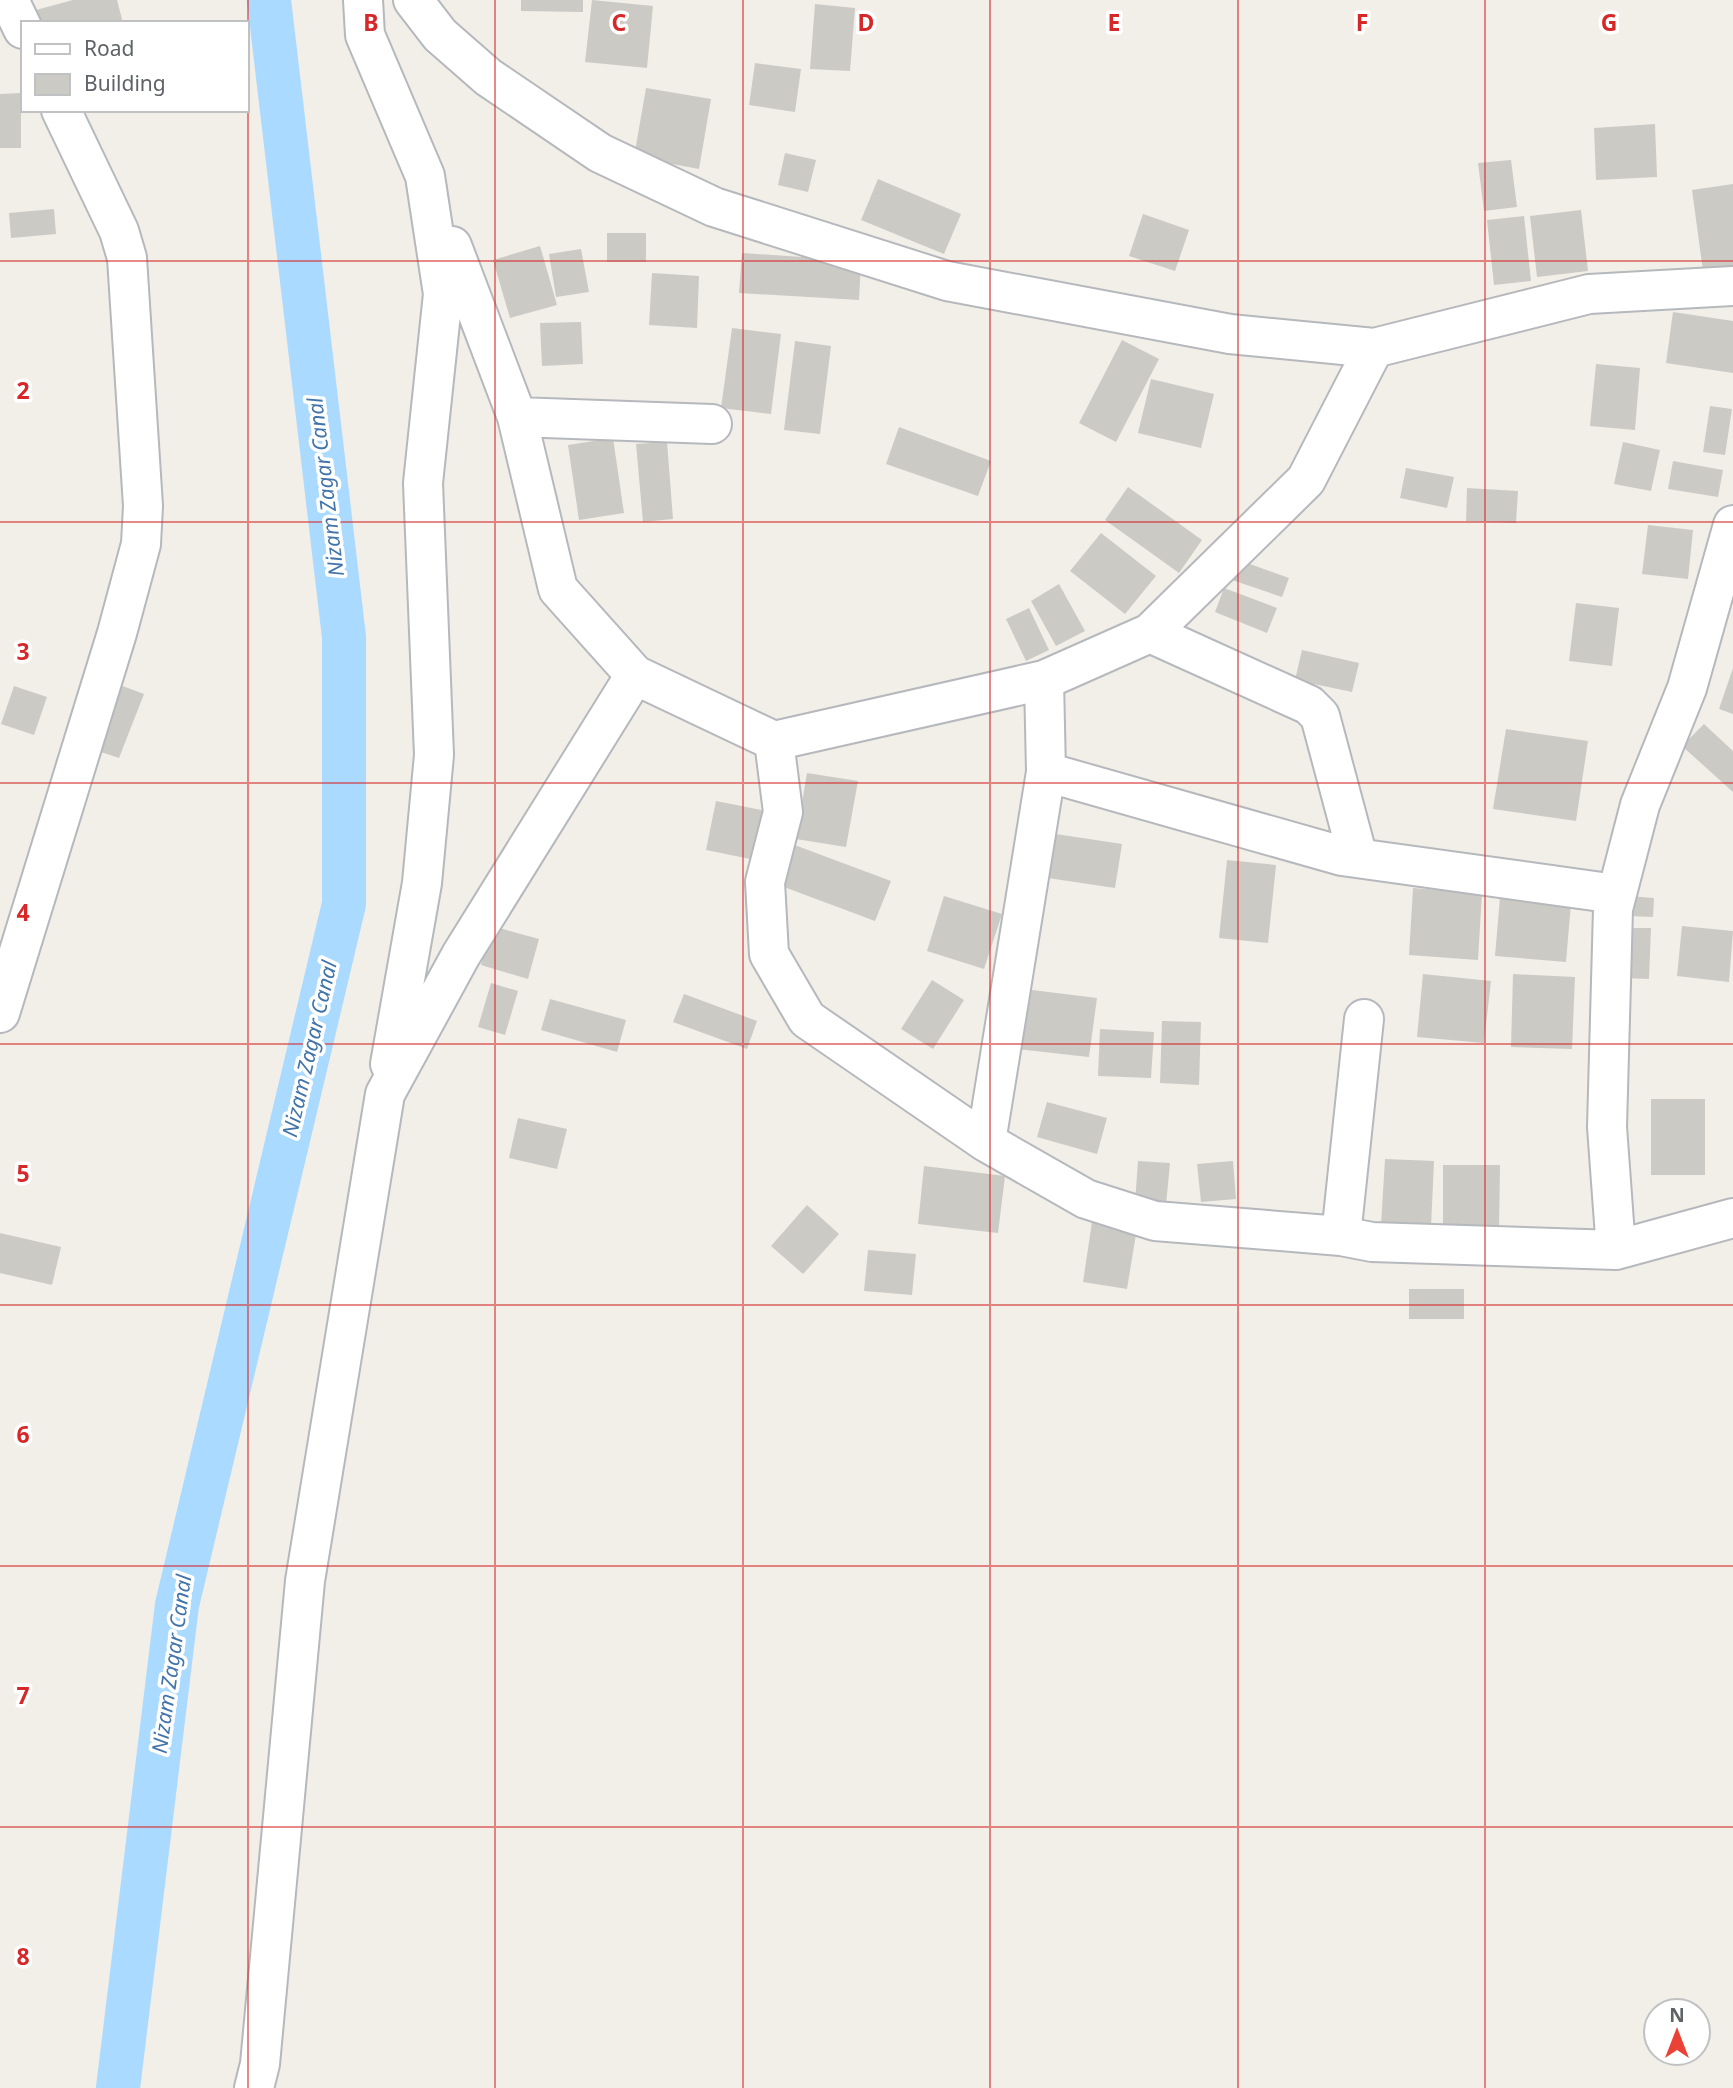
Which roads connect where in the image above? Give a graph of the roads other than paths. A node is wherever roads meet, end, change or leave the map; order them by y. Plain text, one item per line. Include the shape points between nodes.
1 (9, 0) edge
2 (363, 0) edge
3 (413, 0) edge
4 (21, 25) edge
5 (62, 112) edge
6 (425, 176) junction
7 (1733, 286) edge
8 (1374, 348) junction
9 (517, 417) junction
10 (712, 424) dead end
11 (1733, 525) edge
12 (1150, 633) junction
13 (635, 675) junction
14 (1044, 680) junction
15 (774, 741) junction
16 (1046, 772) junction
17 (1358, 858) junction
18 (1616, 894) junction
19 (0, 1013) edge
20 (1364, 1019) dead end
21 (385, 1094) junction
22 (986, 1142) junction
23 (1733, 1218) edge
24 (1340, 1236) junction
25 (1616, 1250) junction
26 (254, 2088) edge

1 - 4 street
2 - 6 street via 365,35
3 - 8 street via 440,36 499,85 600,153 714,207 947,281 1230,334
5 - 19 street via 119,231 127,258 143,506 141,544
6 - 9 street
6 - 21 street via 443,294 423,482 434,755 422,883
7 - 8 street via 1589,294
8 - 12 street via 1306,480
9 - 10 street
9 - 13 street via 558,589
11 - 18 street via 1687,688 1640,805
12 - 14 street
12 - 17 street via 1309,705 1320,716
13 - 15 street
13 - 21 street via 461,956
14 - 15 street
14 - 16 street
15 - 22 street via 783,812 765,882 769,954 807,1019
16 - 17 street
16 - 22 street
17 - 18 street
18 - 25 street via 1607,1127
20 - 24 street
21 - 26 street via 305,1581 260,2064
22 - 24 street via 1086,1199 1155,1221
23 - 25 street
24 - 25 street via 1372,1242

